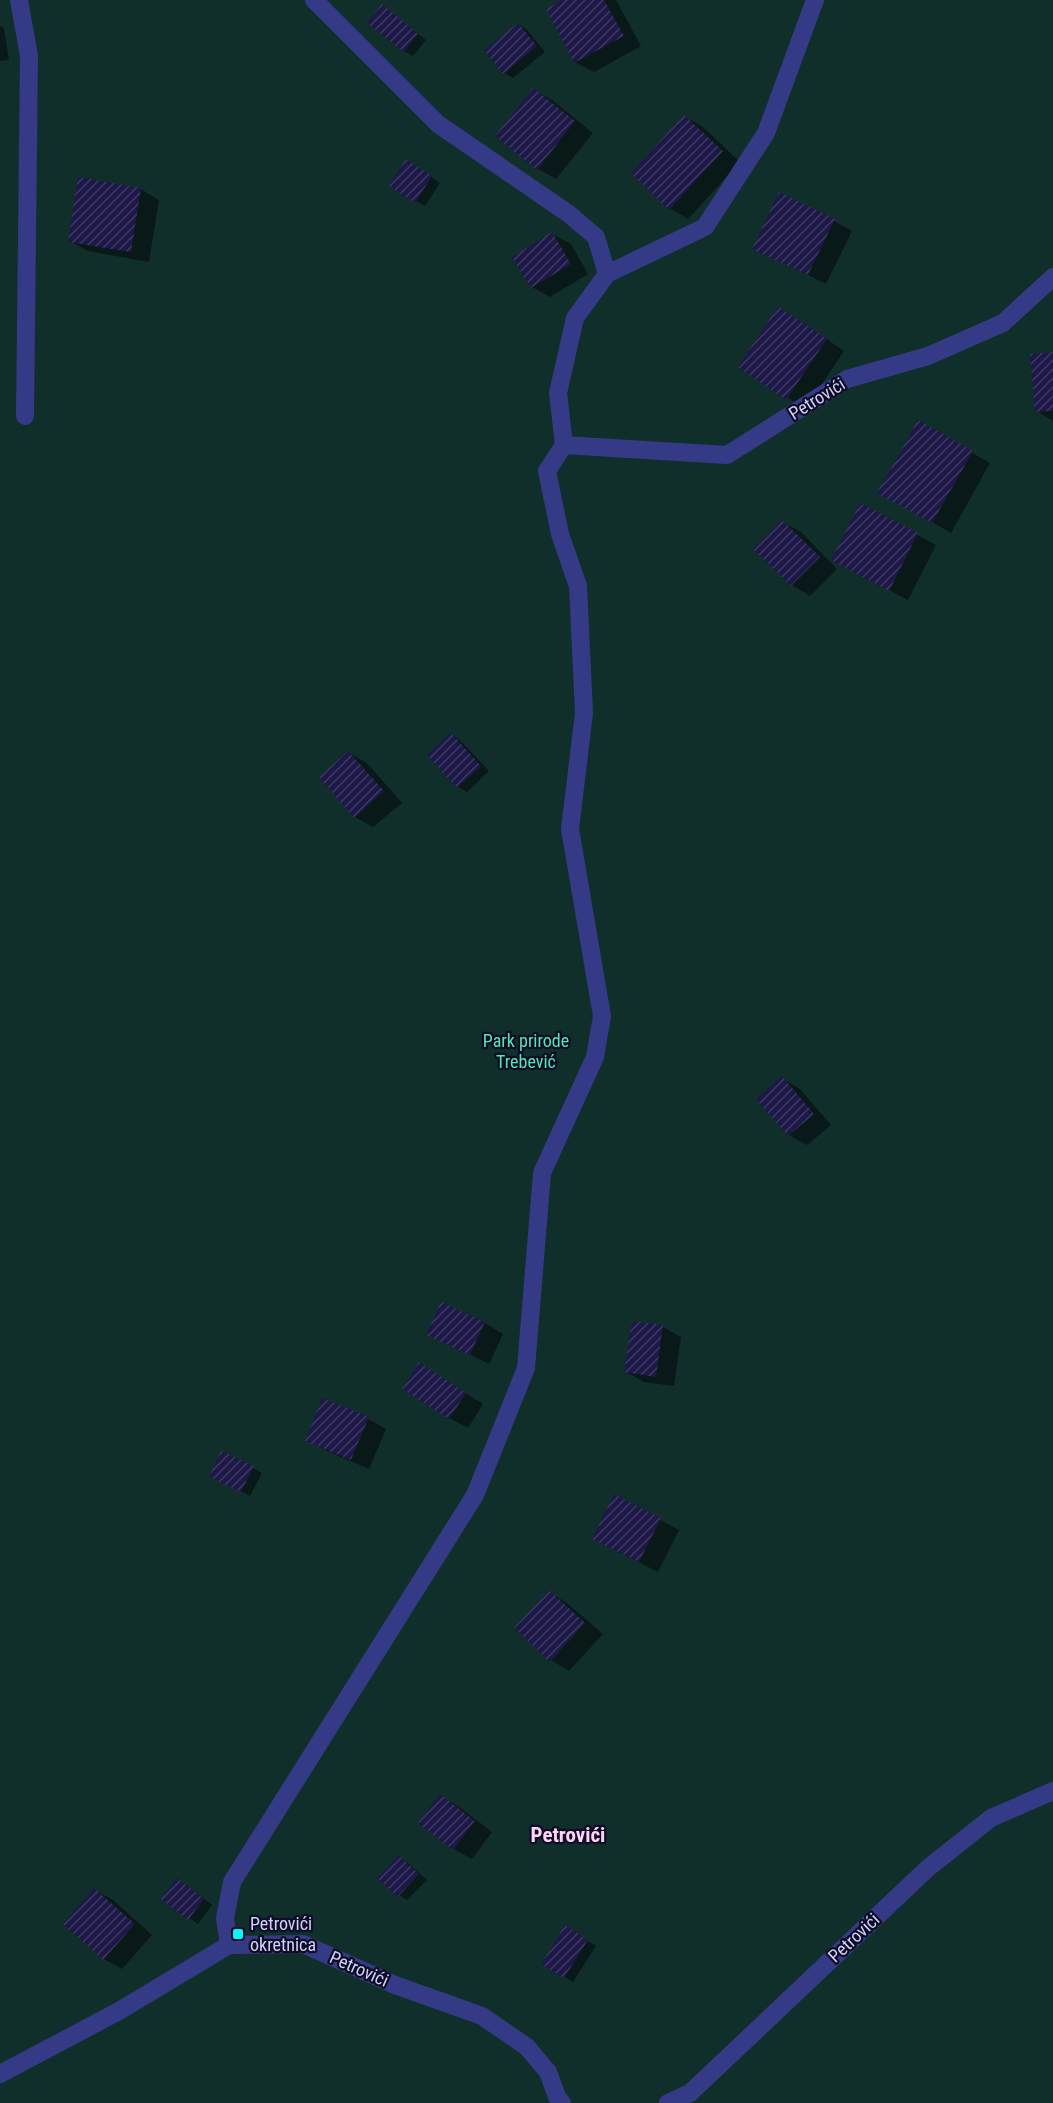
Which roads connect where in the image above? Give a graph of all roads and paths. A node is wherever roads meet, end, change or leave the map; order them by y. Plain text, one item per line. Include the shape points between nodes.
1 (19, 0) edge
2 (315, 0) edge
3 (815, 0) edge
4 (607, 274) junction
5 (1053, 277) edge
6 (25, 416) dead end
7 (564, 445) junction
8 (1053, 1791) edge
9 (229, 1945) junction
10 (0, 2074) edge
11 (562, 2103) edge
12 (668, 2103) edge

1 - 6 street via 29,56
2 - 4 street via 438,124 569,214 596,237
3 - 4 street via 766,133 705,227
4 - 7 street via 575,318 558,393
5 - 7 street, Petrovići via 1003,323 928,356 847,379 727,454
7 - 9 street via 547,471 560,534 578,586 584,713 570,829 602,1016 595,1057 542,1173 526,1368 475,1495 232,1882 225,1917
8 - 12 street, Petrovići via 991,1818 928,1868 690,2093
9 - 10 street via 119,2012
9 - 11 street, Petrovići via 303,1944 395,1985 482,2016 527,2047 548,2072

